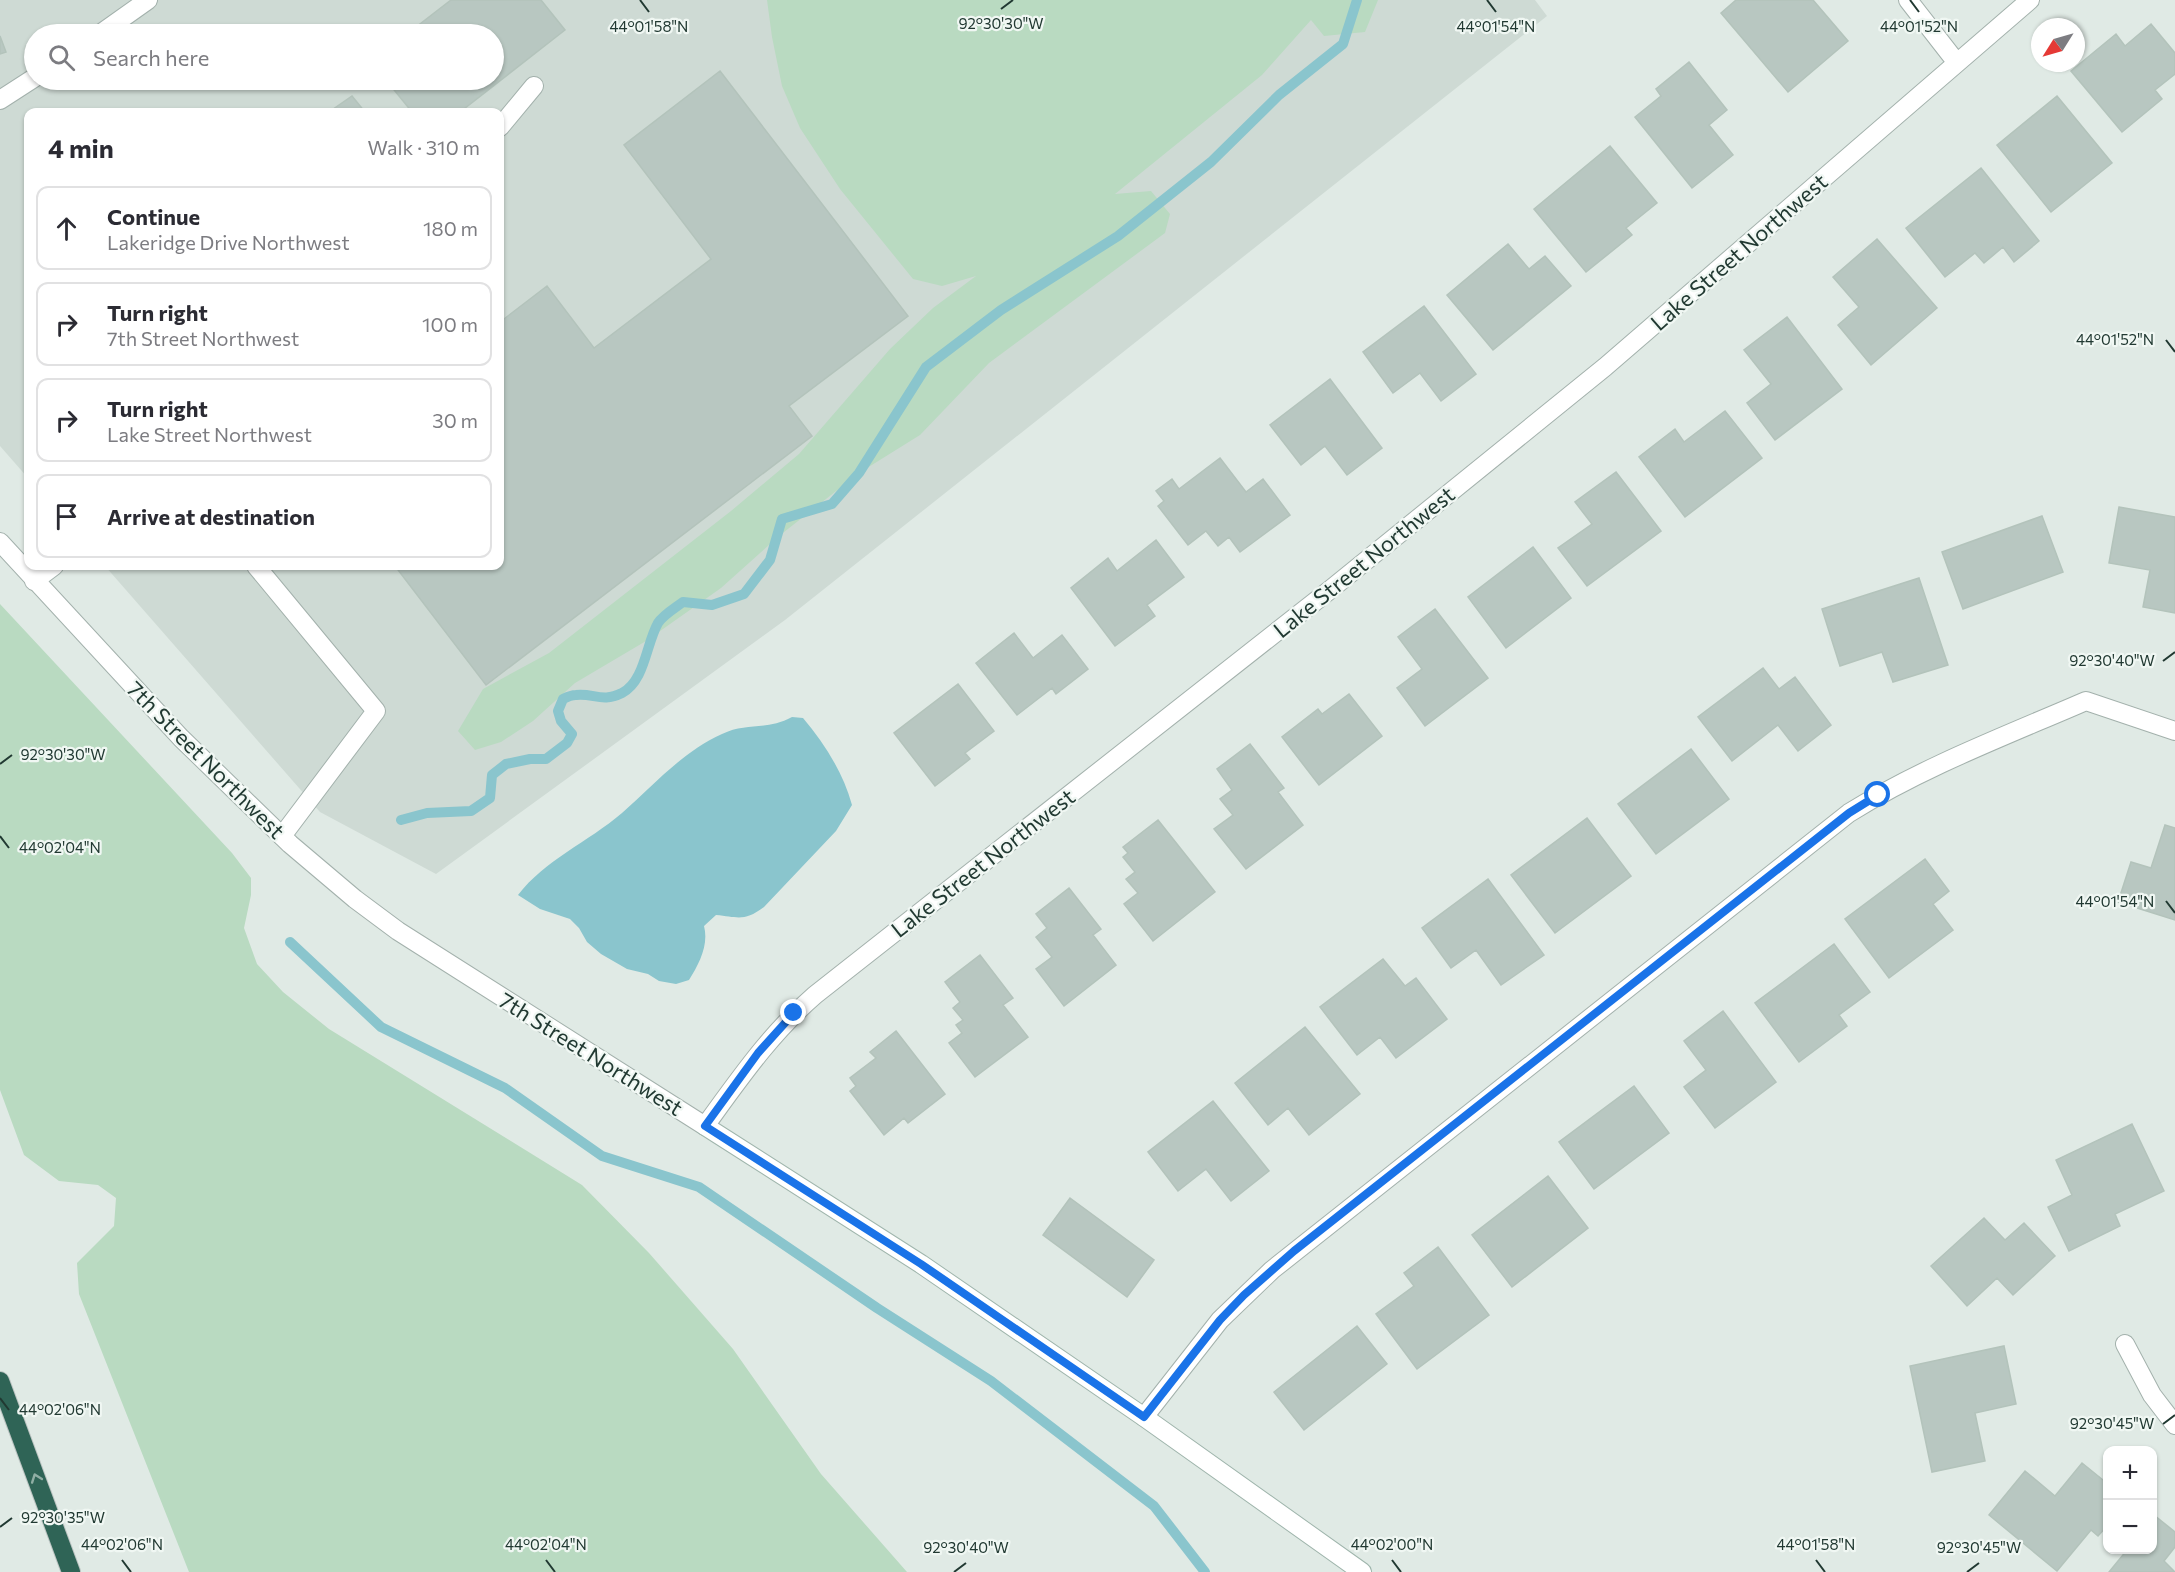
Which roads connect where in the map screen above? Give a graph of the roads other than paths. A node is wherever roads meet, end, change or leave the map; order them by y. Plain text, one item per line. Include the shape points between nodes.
1 (148, 0) edge
2 (1908, 0) edge
3 (2030, 0) edge
4 (114, 24) edge
5 (1957, 63) junction
6 (24, 84) edge
7 (534, 86) dead end
8 (0, 100) edge
9 (504, 122) edge
10 (0, 543) edge
11 (24, 570) edge
12 (24, 570) edge
13 (49, 570) edge
14 (259, 570) edge
15 (34, 581) junction
16 (2175, 731) edge
17 (282, 836) junction
18 (705, 1126) junction
19 (2125, 1344) dead end
20 (0, 1381) edge
21 (1144, 1417) junction
22 (2175, 1425) edge
23 (71, 1572) edge
24 (1362, 1572) edge

1 - 4 street
2 - 5 street
3 - 5 street, Lake Street Northwest
5 - 18 street, Lake Street Northwest via 1596,374 1331,589 815,995 758,1053
6 - 8 street
7 - 9 street
10 - 11 street, 7th Street Northwest
12 - 15 street, 7th Street Northwest
13 - 15 street
14 - 17 street via 376,711
15 - 17 street, 7th Street Northwest via 181,738
16 - 21 street via 2086,701 1944,762 1849,813 1272,1270 1220,1320
17 - 18 street, 7th Street Northwest via 398,931
18 - 21 street, 7th Street Northwest via 921,1264
19 - 22 street via 2152,1395
23 -> 20 highway
21 - 24 street, 7th Street Northwest

